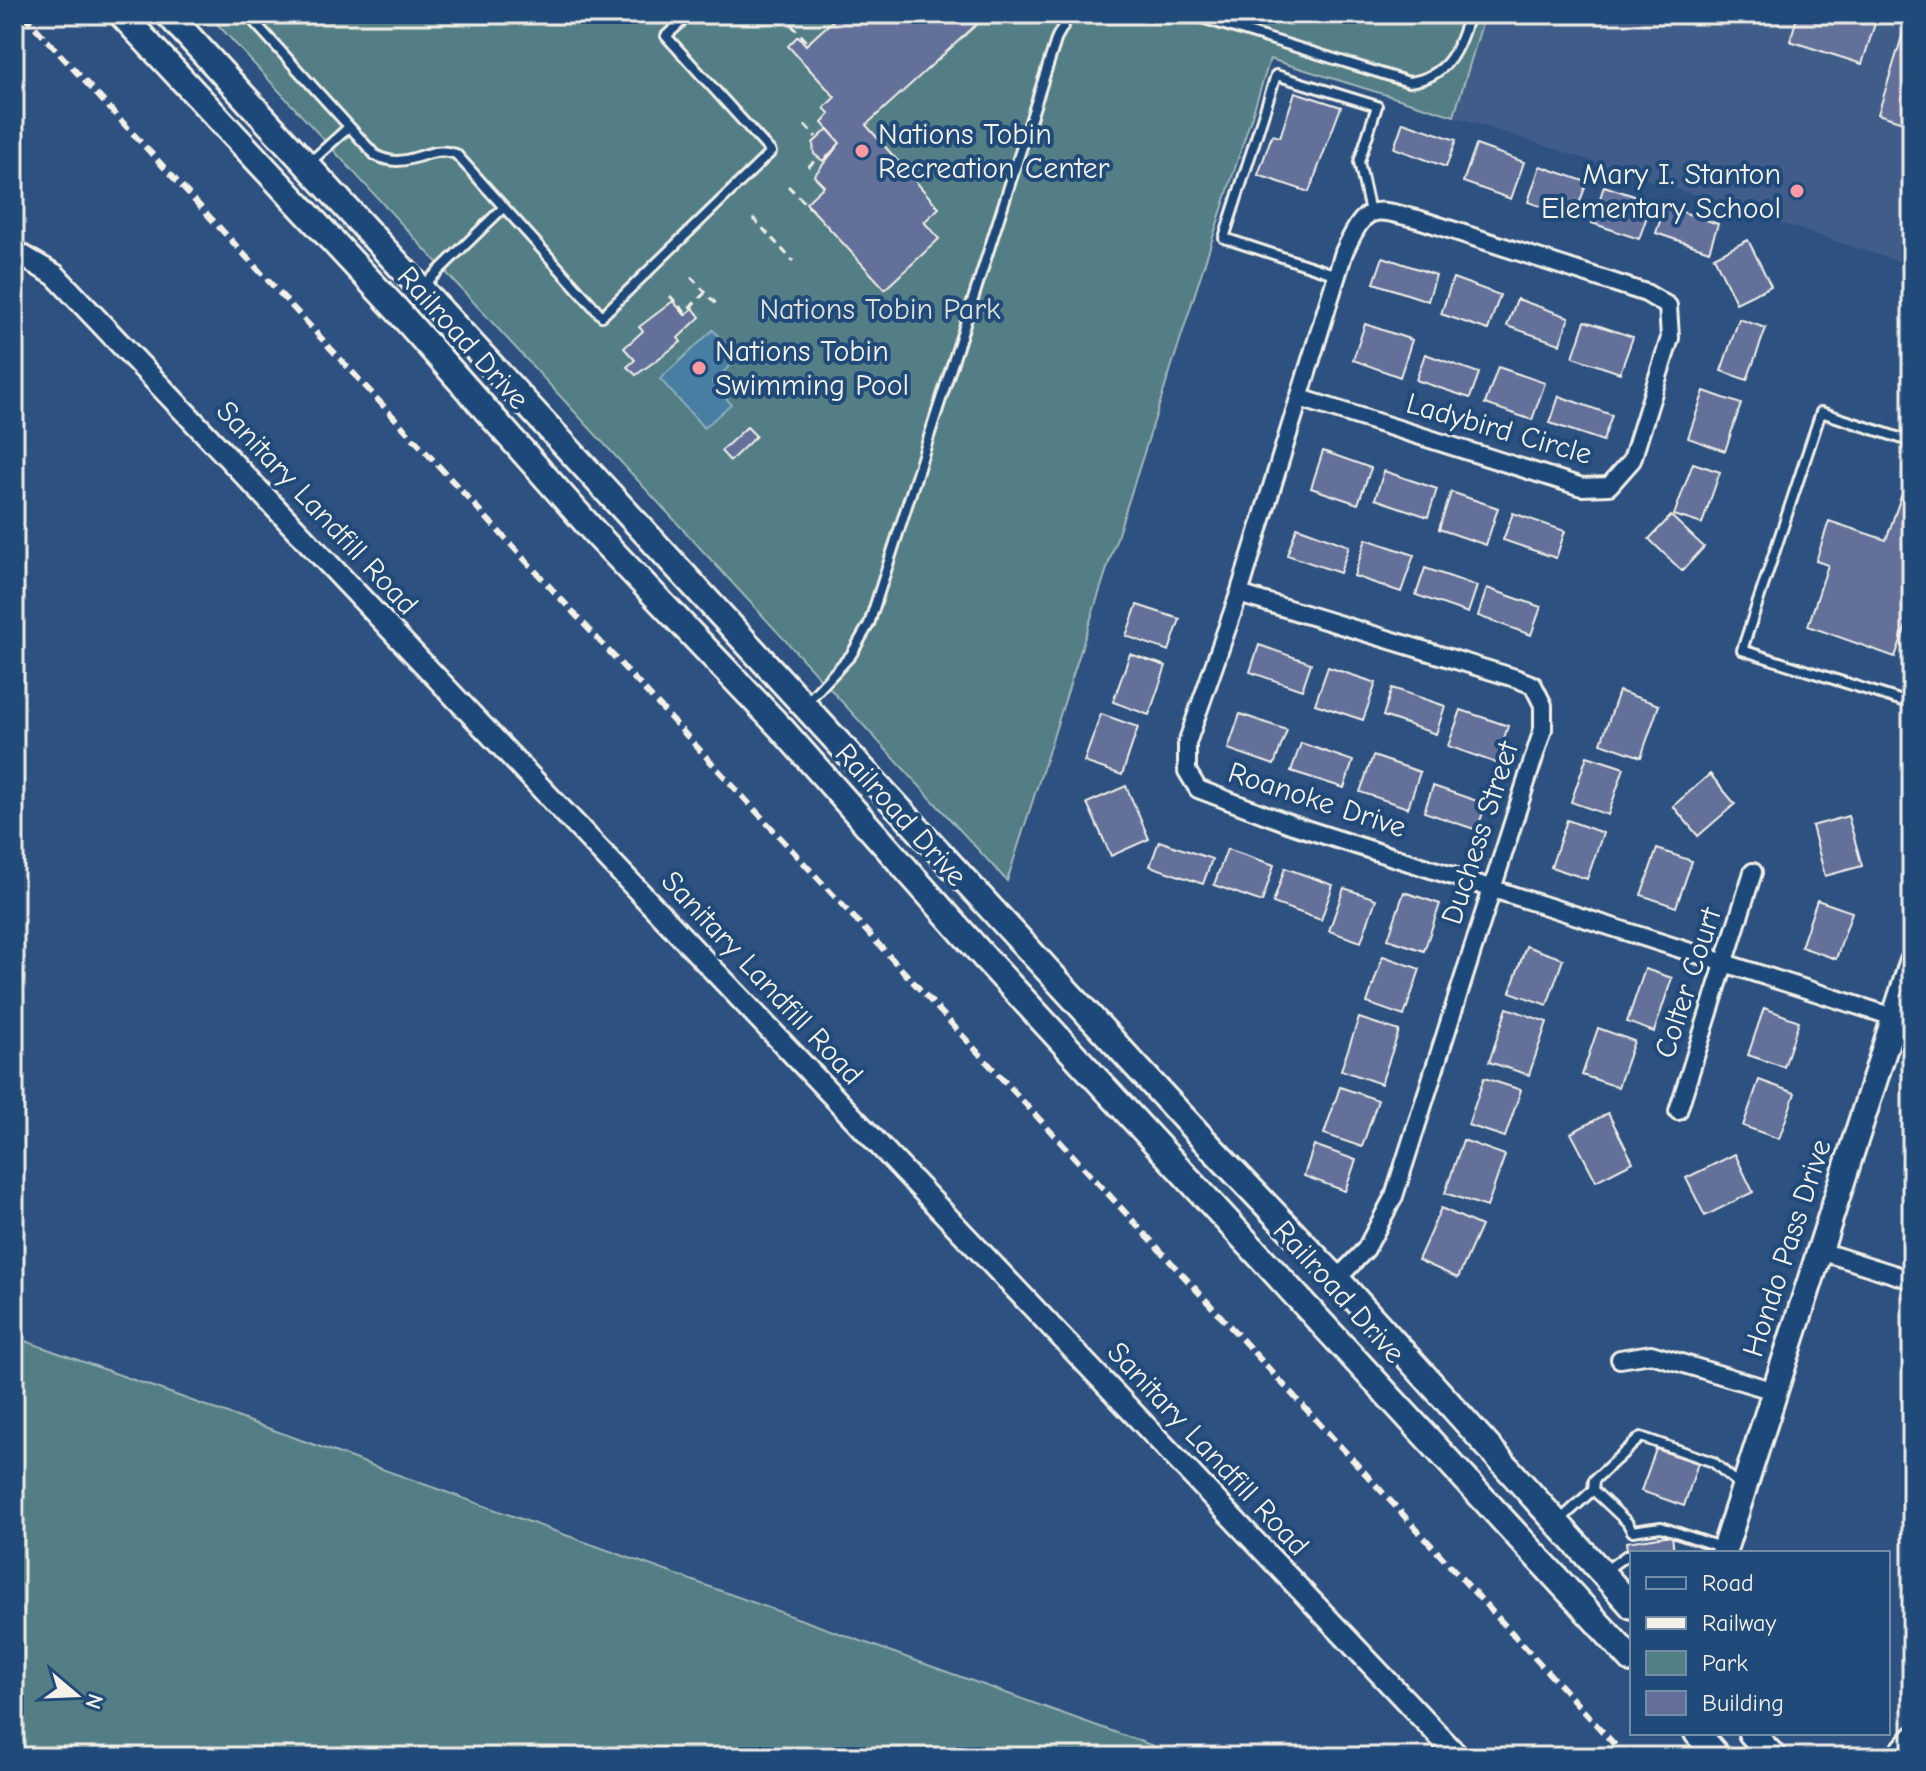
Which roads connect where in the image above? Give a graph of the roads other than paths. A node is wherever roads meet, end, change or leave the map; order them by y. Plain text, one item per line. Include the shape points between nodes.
1 (121, 14) edge
2 (168, 14) edge
3 (247, 14) edge
4 (690, 14) edge
5 (1189, 14) edge
6 (1469, 14) edge
7 (1069, 15) edge
8 (349, 127) junction
9 (308, 164) junction
10 (504, 207) junction
11 (1370, 212) junction
12 (14, 251) edge
13 (1338, 275) junction
14 (422, 287) junction
15 (398, 311) junction
16 (1300, 398) junction
17 (1912, 442) edge
18 (1239, 594) junction
19 (805, 704) junction
20 (1912, 704) edge
21 (781, 728) junction
22 (1753, 872) dead end
23 (1492, 887) junction
24 (1724, 963) junction
25 (1912, 963) edge
26 (1903, 1020) edge
27 (1678, 1111) dead end
28 (1820, 1251) junction
29 (1337, 1279) junction
30 (1912, 1280) edge
31 (1620, 1359) dead end
32 (1774, 1391) junction
33 (1744, 1488) junction
34 (1593, 1490) junction
35 (1557, 1522) junction
36 (1724, 1551) edge
37 (1627, 1555) dead end
38 (1602, 1572) junction
39 (1629, 1602) edge
40 (1630, 1658) edge
41 (1699, 1735) edge
42 (1753, 1735) edge
43 (1912, 1735) edge
44 (1459, 1757) edge
45 (1718, 1757) edge
46 (1774, 1757) edge
47 (1893, 1757) edge

1 - 15 main road, Railroad Drive
2 - 9 main road, Railroad Drive
3 - 8 lane
4 - 10 lane via 666,36 771,152 602,316
5 - 6 lane via 1409,82 1444,68 1458,50
7 - 19 lane via 1057,37 869,624 851,655
8 - 9 lane
8 - 10 lane via 369,150 388,161 407,162 441,151 456,154
9 - 14 main road, Railroad Drive
10 - 14 lane
11 - 13 street, Roanoke Drive via 1357,225
11 - 13 lane via 1359,162 1377,106 1276,75 1224,238
11 - 16 street, Ladybird Circle via 1421,220 1646,293 1668,306 1670,338 1632,460 1609,486 1582,487
12 - 44 street, Sanitary Landfill Road via 55,275
13 - 16 street, Roanoke Drive
14 - 15 main road
14 - 19 main road, Railroad Drive
15 - 21 main road, Railroad Drive via 597,535
16 - 18 street, Roanoke Drive
17 - 20 lane via 1821,412 1742,650
18 - 23 street, Roanoke Drive via 1187,743 1187,771 1193,784 1228,802
18 - 23 street, Duchess Street via 1533,685 1543,705 1543,729
19 - 21 main road
19 - 29 main road, Railroad Drive
21 - 40 main road, Railroad Drive via 985,958
22 - 24 street, Colter Court
23 - 24 street, Roanoke Drive
23 - 29 street, Duchess Street via 1394,1196 1366,1249
24 - 26 street, Roanoke Drive
24 - 27 street, Colter Court
25 - 26 main road, Hondo Pass Drive
26 - 28 main road, Hondo Pass Drive
28 - 30 street
28 - 32 main road, Hondo Pass Drive
29 - 35 main road, Railroad Drive
31 - 32 street via 1651,1354
32 - 33 main road, Hondo Pass Drive
33 - 34 lane via 1713,1462 1641,1437 1602,1469
33 - 36 main road, Hondo Pass Drive
34 - 35 lane
34 - 36 lane via 1627,1522 1633,1536 1662,1532
35 - 38 main road, Railroad Drive
37 - 38 lane
38 - 39 main road, Railroad Drive
41 - 45 main road
42 - 46 main road
43 - 47 street

